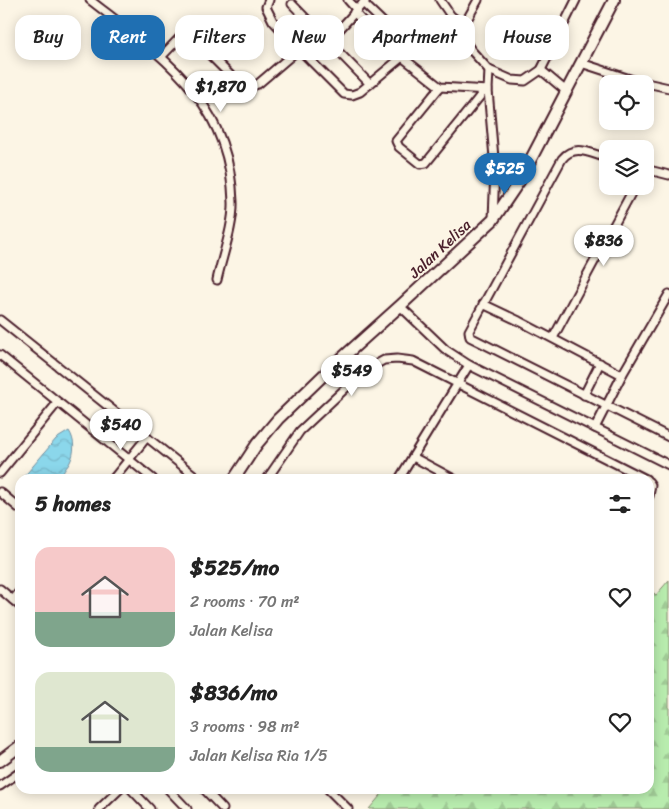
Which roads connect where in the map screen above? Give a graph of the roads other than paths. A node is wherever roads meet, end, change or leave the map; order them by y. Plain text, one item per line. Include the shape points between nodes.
1 (90, 0) edge
2 (269, 0) edge
3 (348, 0) edge
4 (440, 0) edge
5 (478, 0) edge
6 (576, 0) edge
7 (614, 0) edge
8 (365, 1) edge
9 (292, 4) dead end
10 (356, 11) junction
11 (109, 15) edge
12 (303, 15) edge
13 (360, 15) edge
14 (377, 15) edge
15 (450, 15) edge
16 (470, 15) edge
17 (274, 22) edge
18 (344, 23) edge
19 (165, 53) edge
20 (475, 55) edge
21 (344, 57) edge
22 (165, 59) edge
23 (287, 60) edge
24 (398, 60) edge
25 (403, 60) edge
26 (311, 61) edge
27 (581, 63) junction
28 (489, 70) junction
29 (541, 70) junction
30 (370, 84) junction
31 (440, 87) junction
32 (669, 88) edge
33 (487, 90) junction
34 (566, 91) junction
35 (599, 156) edge
36 (495, 169) junction
37 (654, 171) edge
38 (669, 175) edge
39 (520, 180) junction
40 (630, 195) edge
41 (493, 220) junction
42 (217, 280) dead end
43 (669, 294) edge
44 (483, 304) junction
45 (400, 306) junction
46 (660, 311) junction
47 (669, 315) edge
48 (0, 320) edge
49 (553, 338) junction
50 (0, 355) edge
51 (600, 363) junction
52 (469, 364) junction
53 (622, 375) junction
54 (458, 384) junction
55 (584, 395) junction
56 (58, 402) junction
57 (607, 406) junction
58 (595, 428) junction
59 (147, 437) junction
60 (669, 437) edge
61 (413, 457) junction
62 (129, 459) junction
63 (669, 465) edge
64 (0, 473) edge
65 (117, 474) edge
66 (147, 474) edge
67 (193, 474) edge
68 (237, 474) edge
69 (270, 474) edge
70 (402, 474) edge
71 (445, 474) edge
72 (636, 474) edge
73 (0, 492) edge
74 (15, 504) edge
75 (0, 589) edge
76 (15, 597) edge
77 (13, 600) joint
78 (15, 750) edge
79 (0, 761) edge
80 (15, 776) edge
81 (0, 786) edge
82 (115, 794) edge
83 (136, 794) edge
84 (173, 794) edge
85 (209, 794) edge
86 (333, 794) edge
87 (99, 809) edge
88 (150, 809) edge
89 (187, 809) edge
90 (224, 809) edge
91 (348, 809) edge

1 - 11 street
2 - 17 street via 266,7
3 - 10 street
4 - 15 street
5 - 16 street
6 - 29 street
7 - 27 main road, Jalan Kelisa
8 - 10 street
8 - 14 street
9 - 12 street
10 - 13 street
10 - 18 street
19 - 23 street via 186,31 246,88 258,84
20 - 28 street
21 - 30 street
22 - 42 street via 202,100 219,133 229,169 233,203
24 - 30 street
25 - 31 street
26 - 30 street via 344,94 355,95
27 - 32 street
27 - 34 main road, Jalan Kelisa
28 - 29 street via 519,82 530,79
28 - 33 street
29 - 34 street
31 - 33 street
31 - 33 street via 396,141 420,164 426,163
33 - 36 street
34 - 39 main road, Jalan Kelisa
35 - 44 street via 579,150 566,155
36 - 39 street
36 - 41 street
37 - 38 street
39 - 41 main road, Jalan Kelisa
40 - 49 street
41 - 45 main road, Jalan Kelisa
43 - 46 street
44 - 49 street
44 - 55 street via 469,331 470,338
45 - 52 street via 446,350
45 - 68 main road, Jalan Kelisa via 278,419
46 - 47 street
46 - 53 street
48 - 59 street
49 - 51 street
50 - 56 street
51 - 53 street
51 - 55 street
52 - 54 street
52 - 58 street
53 - 57 street
54 - 61 street
54 - 69 street via 413,361 384,360 364,371 300,431
54 - 72 street
55 - 57 street
56 - 62 street
56 - 64 street
57 - 58 street
57 - 60 street
58 - 63 street
59 - 62 street
59 - 67 street
61 - 70 street
61 - 71 street
62 - 65 street
62 - 66 street
73 - 74 street
75 - 77 street
76 - 77 street
78 - 79 main road
80 - 81 street
82 - 87 street
83 - 88 street
84 - 89 street
85 - 90 street
86 - 91 street

